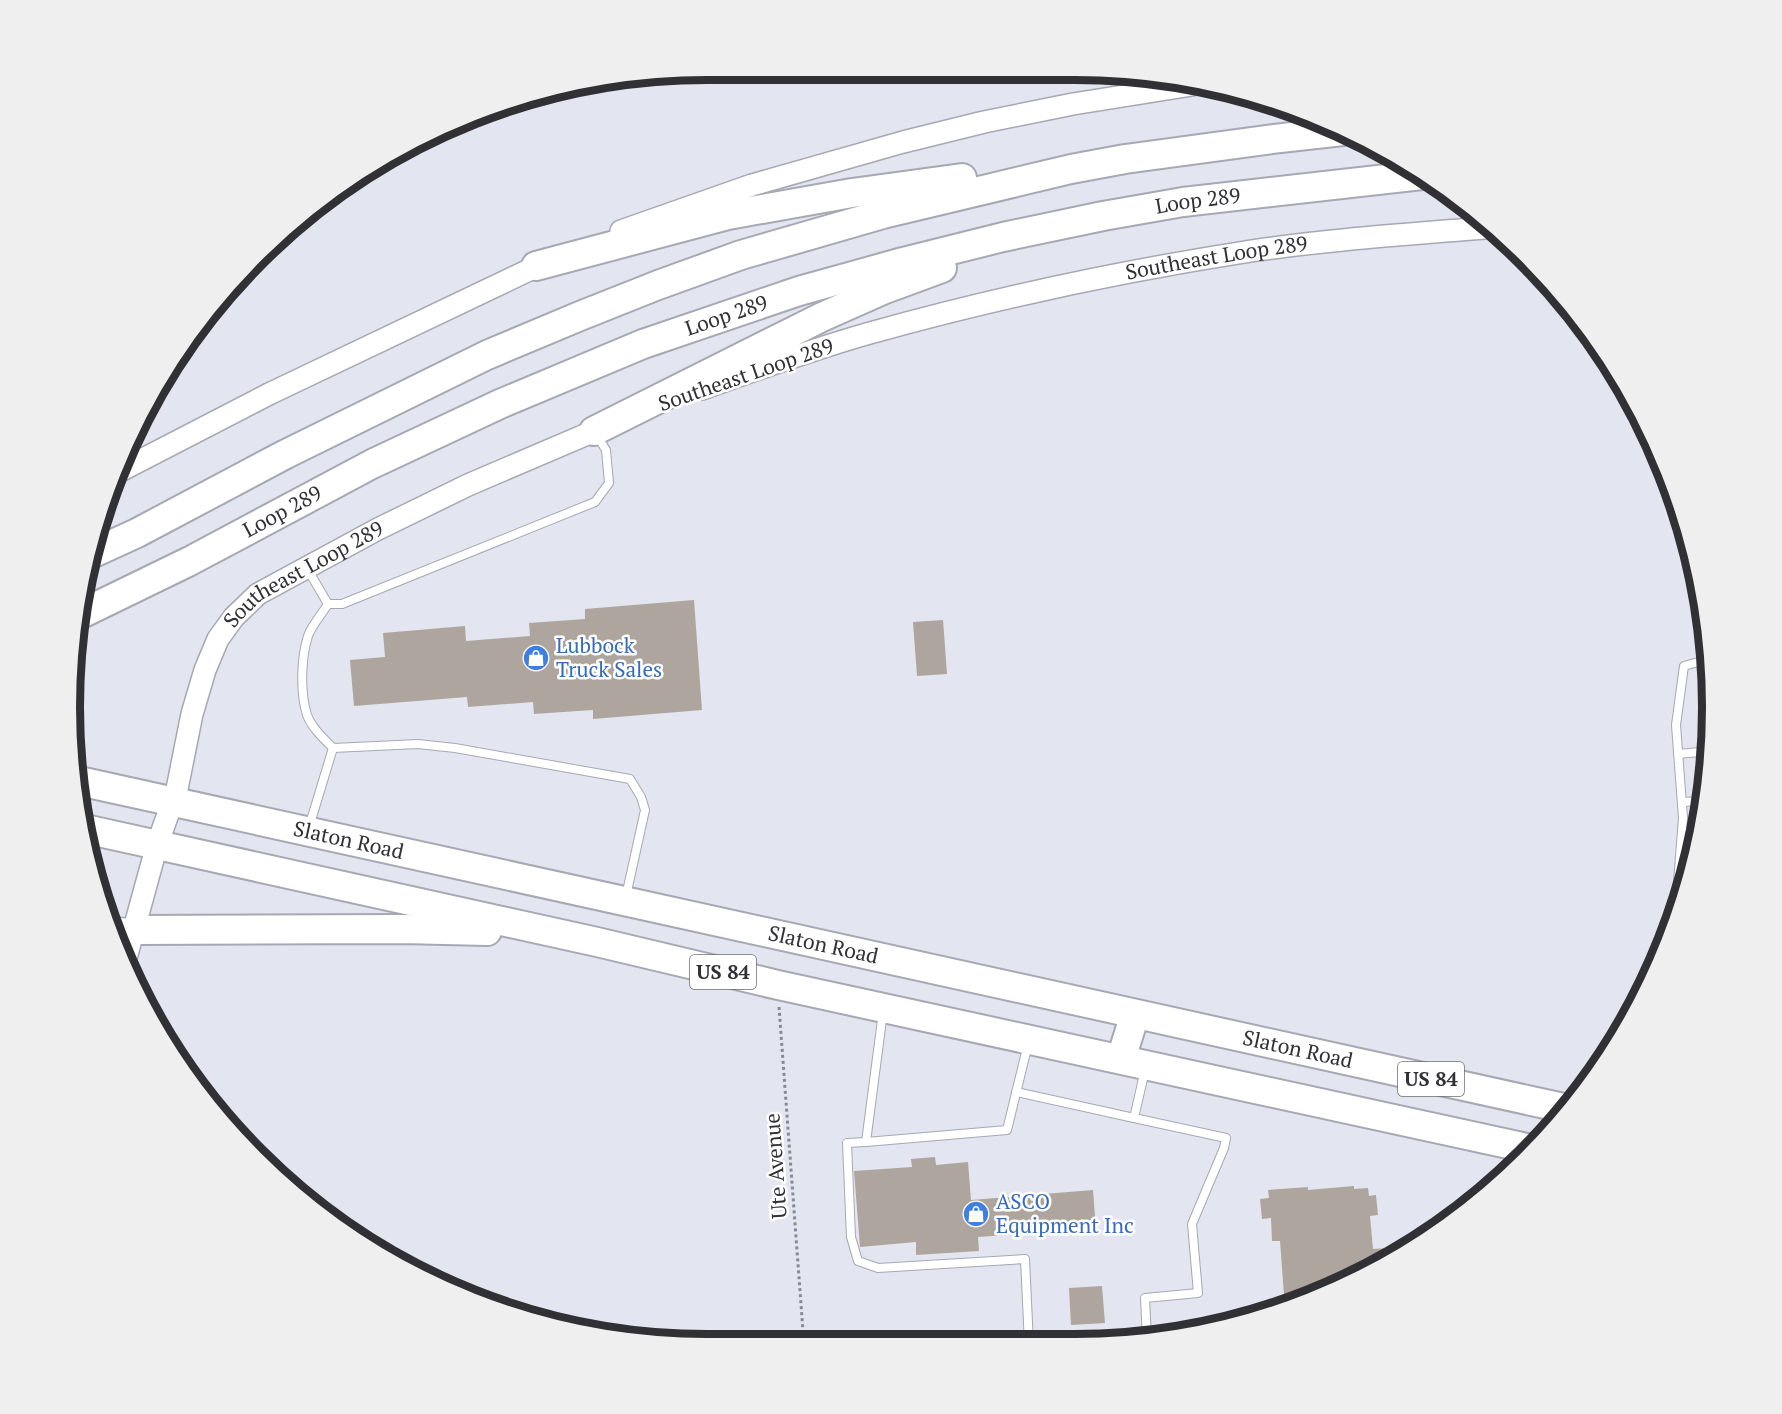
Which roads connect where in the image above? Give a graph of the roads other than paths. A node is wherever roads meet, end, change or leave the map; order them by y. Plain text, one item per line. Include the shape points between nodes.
1 (1176, 88) edge
2 (1329, 133) edge
3 (1125, 159) junction
4 (1409, 176) edge
5 (1373, 179) junction
6 (1481, 228) edge
7 (536, 266) junction
8 (594, 431) junction
9 (127, 467) edge
10 (100, 550) edge
11 (306, 567) junction
12 (328, 604) junction
13 (87, 611) edge
14 (1701, 661) edge
15 (333, 748) junction
16 (1701, 752) edge
17 (1678, 754) junction
18 (84, 782) edge
19 (172, 801) junction
20 (1695, 801) edge
21 (1682, 802) junction
22 (92, 831) edge
23 (307, 831) junction
24 (157, 845) junction
25 (1678, 878) edge
26 (625, 901) junction
27 (124, 929) edge
28 (597, 942) junction
29 (884, 1008) junction
30 (1136, 1014) junction
31 (1029, 1039) junction
32 (1133, 1062) junction
33 (1016, 1092) junction
34 (1558, 1107) edge
35 (1134, 1118) junction
36 (866, 1142) junction
37 (1523, 1147) edge
38 (1147, 1330) edge
39 (1029, 1334) edge

1 - 7 main road via 1072,104 903,142 752,185
2 - 3 highway
3 - 7 highway via 852,193 728,215
3 - 10 highway via 883,214 741,255 658,285 487,355
4 - 5 highway, Loop 289
5 - 8 highway via 1131,225 946,267 822,317
5 - 13 highway, Loop 289 via 1183,202 1103,216 980,242 799,291 643,344 500,404 347,476 190,561
6 - 8 main road, Southeast Loop 289 via 1253,251 1037,290 848,340 667,401
7 - 9 main road via 269,394
8 - 11 main road, Southeast Loop 289 via 468,485
8 - 12 lane via 606,450 609,483 595,502 342,604
11 - 12 lane
11 - 19 main road, Southeast Loop 289 via 258,594 234,616 218,639 192,714
12 - 15 lane via 309,634 303,660 304,693 307,716
14 - 17 lane via 1684,666 1676,725
15 - 23 lane
15 - 26 lane via 418,744 630,779 645,810
16 - 17 lane
17 - 21 lane
18 - 19 highway, Slaton Road / US 84
19 - 23 highway, Slaton Road / US 84
19 - 24 main road, Southeast Loop 289
20 - 21 lane
21 - 25 lane
22 - 24 highway, US 84
23 - 26 highway, Slaton Road / US 84
24 - 27 main road, Southeast Loop 289
24 - 28 highway, US 84
26 - 30 highway, Slaton Road / US 84
27 - 28 highway via 469,930
28 - 29 highway, US 84
29 - 31 highway, US 84
29 - 36 lane
30 - 32 highway
30 - 34 highway, Slaton Road / US 84
31 - 32 highway, US 84
31 - 33 lane
32 - 35 lane
32 - 37 highway, US 84
33 - 35 lane
33 - 36 lane via 1007,1130
35 - 38 lane via 1226,1138 1192,1224 1198,1293 1145,1298
36 - 39 lane via 847,1143 851,1237 858,1261 878,1268 1025,1259

